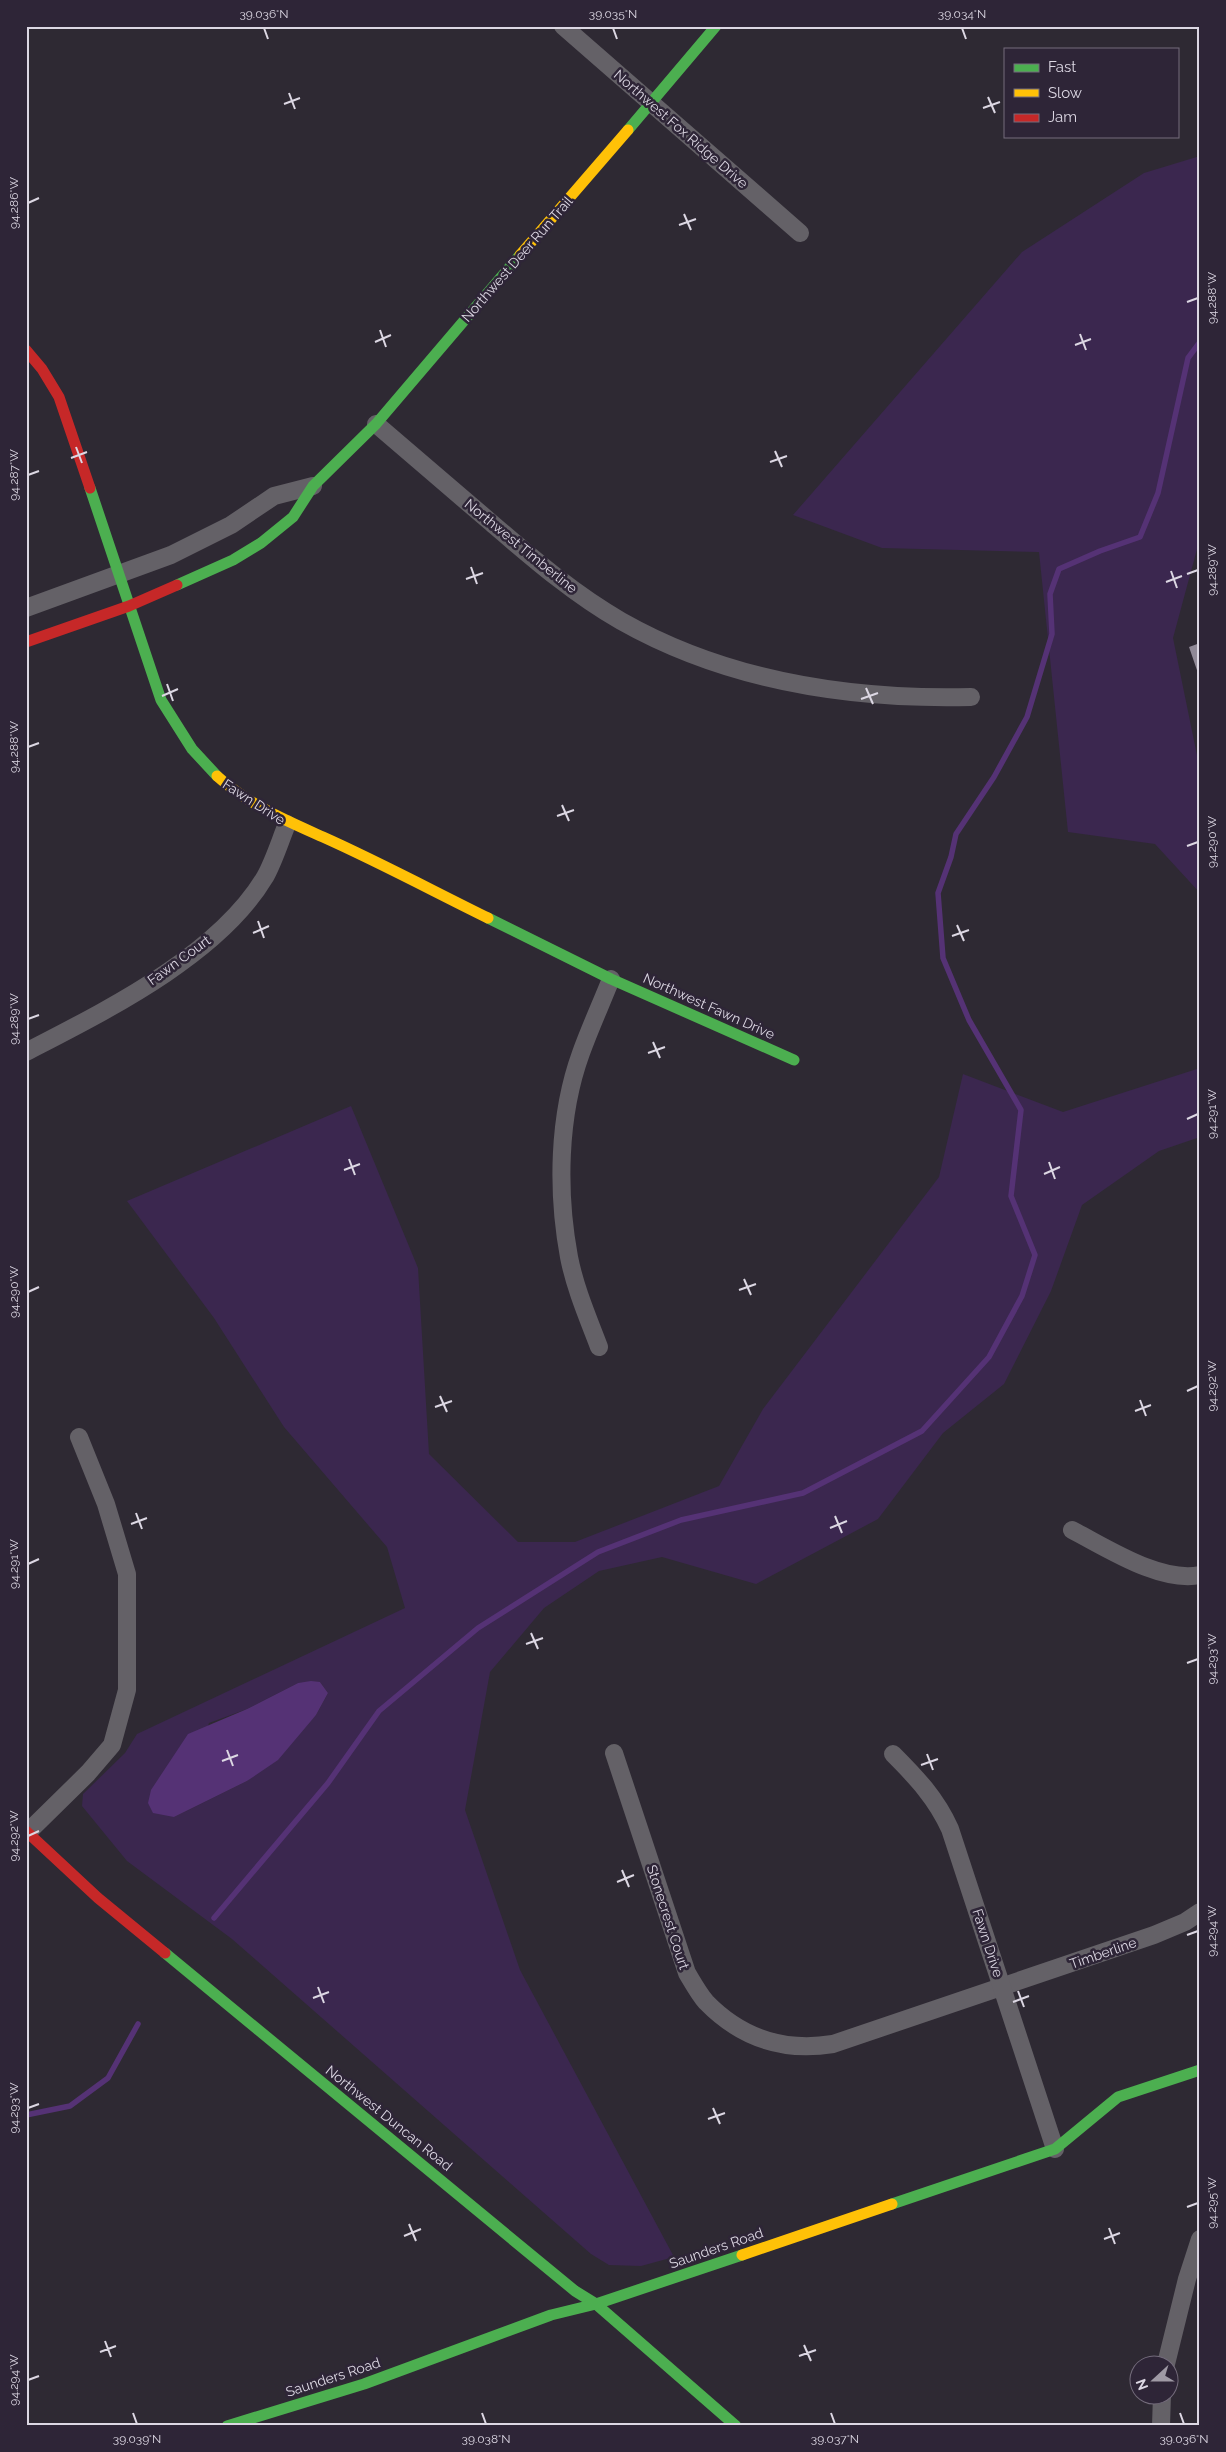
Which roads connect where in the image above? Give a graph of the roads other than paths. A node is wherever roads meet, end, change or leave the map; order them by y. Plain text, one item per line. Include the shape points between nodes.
1 (563, 26) edge
2 (716, 26) edge
3 (651, 102) junction
4 (800, 233) dead end
5 (26, 350) edge
6 (376, 424) junction
7 (313, 486) junction
8 (118, 576) junction
9 (129, 606) junction
10 (26, 608) edge
11 (26, 642) edge
12 (971, 697) dead end
13 (287, 824) junction
14 (611, 979) junction
15 (26, 1052) edge
16 (794, 1060) dead end
17 (599, 1348) dead end
18 (79, 1437) dead end
19 (1072, 1530) dead end
20 (1200, 1575) edge
21 (614, 1753) dead end
22 (893, 1754) dead end
23 (27, 1831) edge
24 (1200, 1912) edge
25 (1002, 1987) junction
26 (1200, 2070) edge
27 (1056, 2149) junction
28 (1200, 2239) edge
29 (596, 2304) junction
30 (1168, 2354) edge
31 (1162, 2404) edge
32 (227, 2426) edge
33 (736, 2426) edge
34 (1161, 2426) edge

1 - 3 street, Northwest Fox Ridge Drive
2 - 3 street, Northwest Deer Run Trail
3 - 4 street, Northwest Fox Ridge Drive
3 - 6 street, Northwest Deer Run Trail
5 - 8 street, Fawn Drive via 59,397
6 - 7 street, Northwest Deer Run Trail
6 - 12 street, Northwest Timberline via 536,562 620,621 673,648 750,675 840,692 928,698
7 - 8 street via 274,496 231,525 180,551
7 - 9 street, Northwest Deer Run Trail via 293,517 261,543 233,560
8 - 9 street, Fawn Drive
8 - 10 street
9 - 11 street, Northwest Deer Run Trail
9 - 13 street, Fawn Drive via 161,700 175,727 199,760 227,788
13 - 14 street, Fawn Drive via 323,837
13 - 15 street, Fawn Court via 265,877 242,907 190,955 162,976
14 - 16 street, Northwest Fawn Drive
14 - 17 street via 580,1054 563,1136 564,1218 570,1258
18 - 23 street via 106,1504 127,1574 126,1690 112,1745 88,1773
19 - 20 street via 1144,1568
21 - 25 street, Stonecrest Court via 687,1973 705,2001 748,2034 779,2044 808,2048 833,2044
22 - 25 street, Fawn Drive via 940,1806
23 - 29 street, Northwest Duncan Road via 98,1898 575,2291
24 - 25 street, Timberline via 1154,1936
25 - 27 street, Fawn Drive
26 - 27 street, Saunders Road via 1118,2097
27 - 29 street, Saunders Road
28 - 30 street
29 - 32 street, Saunders Road via 551,2315 364,2384
29 - 33 street, Northwest Duncan Road
31 - 34 street

